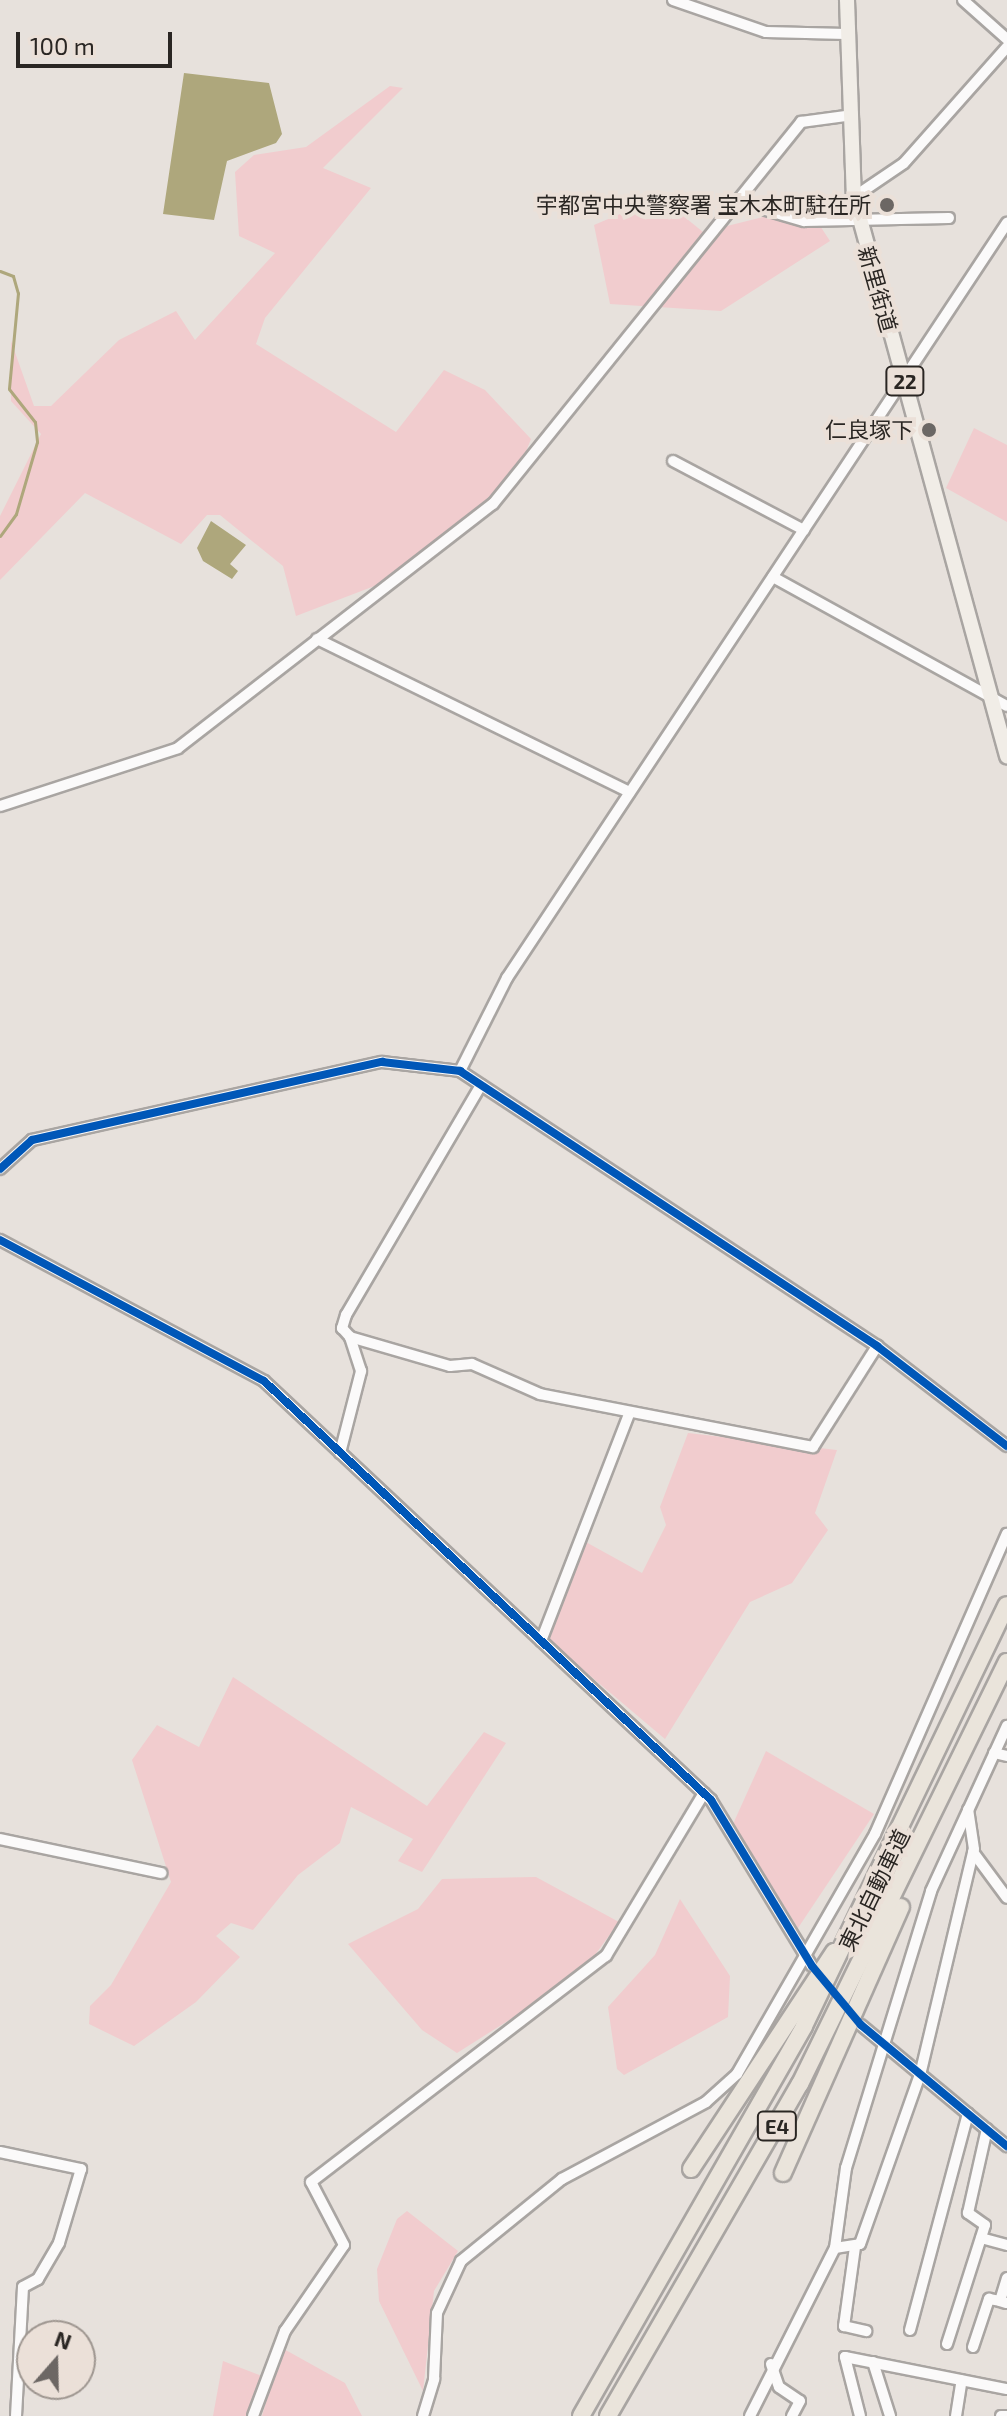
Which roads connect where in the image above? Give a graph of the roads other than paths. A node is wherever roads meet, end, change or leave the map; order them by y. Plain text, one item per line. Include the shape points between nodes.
1 (673, 0) edge
2 (847, 0) edge
3 (963, 0) edge
4 (846, 34) junction
5 (1007, 39) edge
6 (1007, 47) edge
7 (846, 116) junction
8 (854, 197) junction
9 (738, 202) junction
10 (949, 218) dead end
11 (859, 221) junction
12 (1007, 223) edge
13 (905, 380) junction
14 (673, 461) dead end
15 (804, 530) junction
16 (773, 577) junction
17 (317, 639) junction
18 (991, 697) junction
19 (1007, 706) edge
20 (1007, 756) edge
21 (630, 792) junction
22 (0, 806) edge
23 (460, 1071) junction
24 (481, 1085) junction
25 (0, 1169) edge
26 (0, 1240) edge
27 (350, 1337) junction
28 (877, 1346) junction
29 (629, 1414) junction
30 (1007, 1446) edge
31 (340, 1453) junction
32 (1007, 1534) edge
33 (1007, 1605) edge
34 (541, 1641) junction
35 (1007, 1662) edge
36 (1007, 1726) edge
37 (994, 1753) junction
38 (1007, 1756) edge
39 (704, 1793) junction
40 (968, 1809) junction
41 (931, 1827) junction
42 (0, 1839) edge
43 (973, 1852) junction
44 (161, 1873) dead end
45 (1007, 1898) edge
46 (861, 1916) junction
47 (804, 1949) junction
48 (812, 1966) dead end
49 (861, 2025) dead end
50 (882, 2044) junction
51 (920, 2075) junction
52 (968, 2114) junction
53 (987, 2129) junction
54 (1007, 2146) edge
55 (0, 2152) edge
56 (691, 2169) dead end
57 (783, 2173) dead end
58 (981, 2238) junction
59 (1007, 2245) edge
60 (855, 2247) junction
61 (835, 2248) junction
62 (1007, 2278) edge
63 (1004, 2302) edge
64 (910, 2330) dead end
65 (866, 2331) dead end
66 (947, 2344) dead end
67 (973, 2347) dead end
68 (873, 2362) junction
69 (771, 2364) junction
70 (962, 2380) junction
71 (1007, 2389) edge
72 (16, 2416) edge
73 (253, 2416) edge
74 (423, 2416) edge
75 (581, 2416) edge
76 (608, 2416) edge
77 (750, 2416) edge
78 (792, 2416) edge
79 (860, 2416) edge
80 (890, 2416) edge
81 (956, 2416) edge

1 - 4 street via 766,32
2 - 4 main road, 新里街道 / 22
3 - 5 street
4 - 7 main road, 新里街道 / 22
6 - 8 street via 904,163
7 - 8 main road, 新里街道 / 22
7 - 9 street via 801,122
8 - 11 main road, 新里街道 / 22
9 - 11 street via 794,220
9 - 17 street via 493,504
10 - 11 street
11 - 13 main road, 新里街道 / 22
12 - 13 street
13 - 15 street
13 - 18 main road, 新里街道 / 22
14 - 15 street
15 - 16 street
16 - 18 street
16 - 21 street
17 - 21 street
17 - 22 street via 178,748
18 - 19 street
18 - 20 main road, 新里街道 / 22
21 - 23 street via 507,978
23 - 24 street
23 - 25 street via 422,1062 368,1065 32,1140
24 - 27 street via 346,1315 342,1328
24 - 28 street
26 - 31 street via 238,1364
27 - 29 street via 450,1366 472,1364 540,1394
27 - 31 street via 361,1371
28 - 29 street via 813,1447
28 - 30 street
29 - 34 street
31 - 34 street
32 - 47 street via 875,1834
33 - 46 highway, 東北自動車道 / E4
34 - 39 street
35 - 41 highway, 東北自動車道 / E4
36 - 37 street
37 - 38 street
37 - 40 street
39 - 47 street
39 - 73 street via 606,1956 311,2182 344,2245 285,2331
40 - 43 street
40 - 50 street via 931,1891
41 - 57 highway
41 - 76 highway, 東北自動車道 / E4 via 793,2097
42 - 44 street
43 - 45 street
43 - 51 street
46 - 56 highway
46 - 75 highway, 東北自動車道 / E4 via 758,2114
47 - 48 street
47 - 74 street via 737,2074 706,2102 562,2179 461,2261 437,2313 434,2379
49 - 50 street
50 - 51 street
50 - 61 street via 846,2168
51 - 52 street
51 - 60 street
52 - 53 street
52 - 64 street
53 - 54 street
53 - 58 street via 968,2213 985,2225
55 - 72 street via 81,2169 59,2243 38,2279 23,2287
58 - 59 street
58 - 66 street
60 - 61 street
60 - 65 street via 844,2326
61 - 69 street
62 - 63 street
63 - 67 street via 989,2299
68 - 70 street
68 - 79 street via 845,2357
68 - 80 street
69 - 77 street
69 - 78 street via 779,2387 800,2401
70 - 71 street
70 - 81 street

